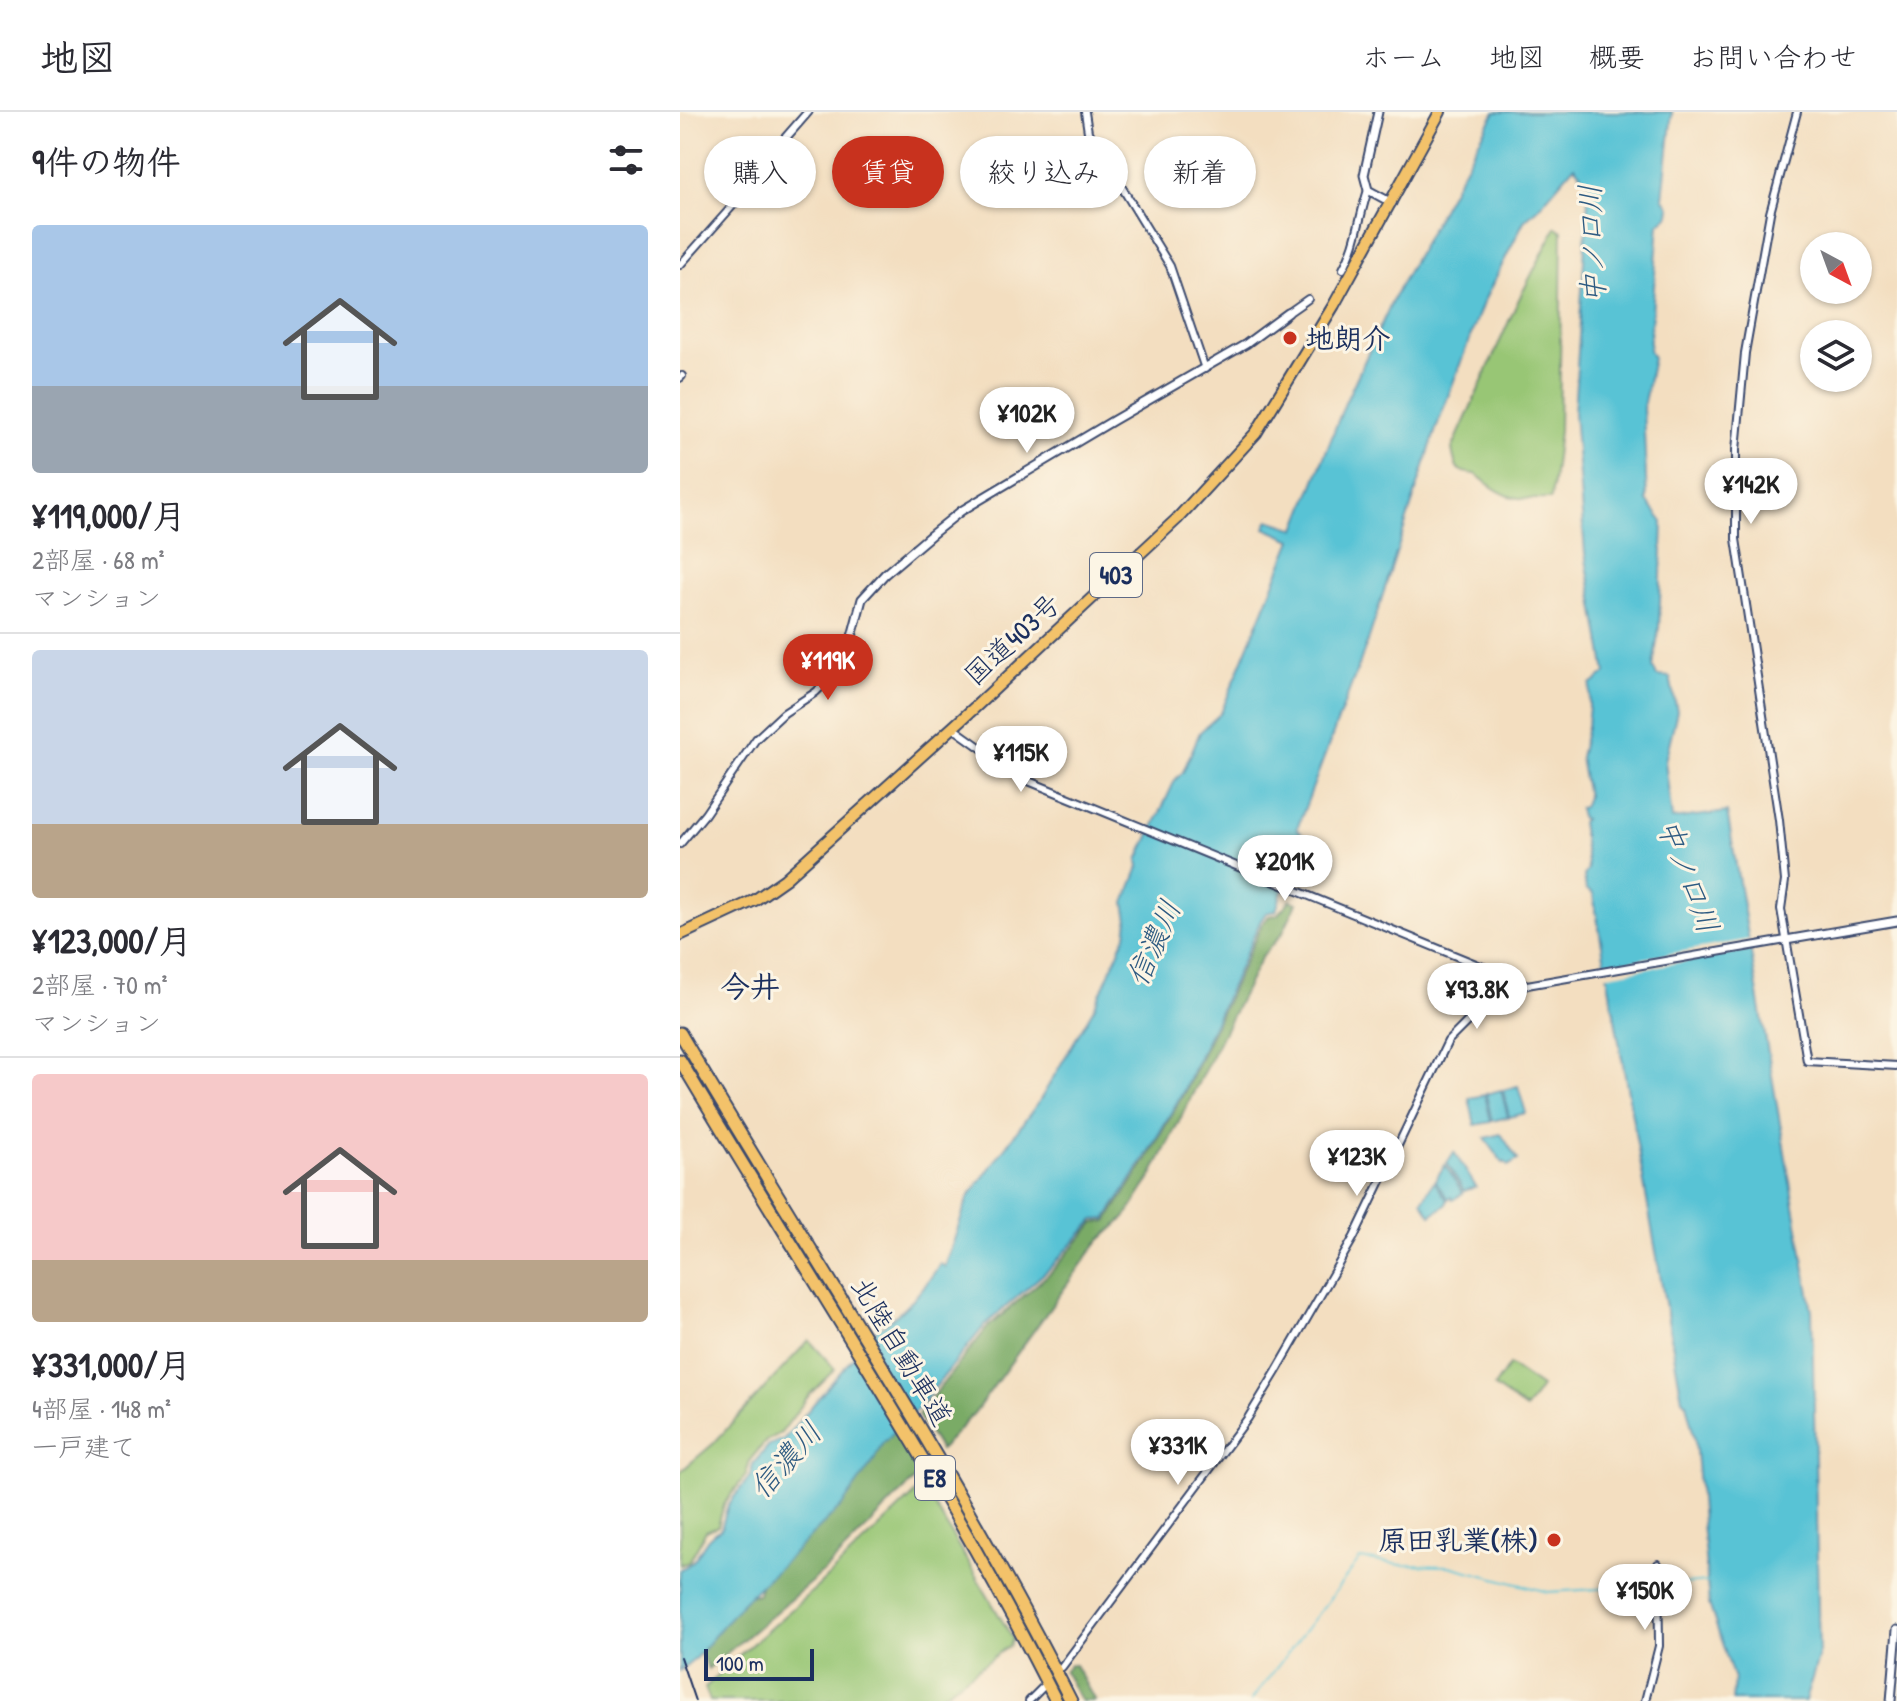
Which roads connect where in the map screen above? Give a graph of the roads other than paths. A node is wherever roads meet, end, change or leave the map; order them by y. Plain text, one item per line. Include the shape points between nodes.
1 (808, 112) edge
2 (1085, 112) edge
3 (1378, 112) edge
4 (1440, 112) edge
5 (1797, 112) edge
6 (787, 136) edge
7 (1368, 190) junction
8 (1392, 203) junction
9 (731, 208) edge
10 (680, 265) edge
11 (1343, 269) dead end
12 (1308, 299) dead end
13 (1288, 313) joint
14 (1205, 369) junction
15 (845, 663) joint
16 (953, 728) junction
17 (680, 844) edge
18 (1897, 921) edge
19 (680, 935) edge
20 (1786, 940) junction
21 (1527, 985) junction
22 (680, 1033) edge
23 (680, 1060) edge
24 (1897, 1066) edge
25 (1658, 1564) dead end
26 (1897, 1630) edge
27 (1062, 1667) dead end
28 (1042, 1688) dead end
29 (1029, 1701) edge
30 (1056, 1701) edge
31 (1071, 1701) edge
32 (1645, 1701) edge
33 (1891, 1701) edge

1 - 6 street
2 - 14 street via 1088,132 1170,266
3 - 7 street via 1364,175
4 - 8 highway, 国道403号 / 403
5 - 20 street via 1754,293 1736,450 1736,539 1779,820
7 - 8 street
7 - 11 street
8 - 16 highway, 国道403号 / 403 via 1256,433 1187,509
9 - 10 street
12 - 13 street
13 - 14 street
14 - 15 street via 961,511 931,535 862,599
15 - 17 street via 756,739
16 - 19 highway, 国道403号 / 403 via 785,879 755,900
16 - 21 street via 1026,780
18 - 20 street
20 - 21 street
20 - 24 street via 1807,1061
21 - 27 street via 1482,1007 1448,1041 1354,1237 1248,1418
22 - 31 highway, 北陸自動車道 / E8 via 973,1516
23 - 30 highway, 北陸自動車道 / E8 via 935,1477
25 - 32 street via 1659,1646
26 - 33 street
28 - 29 street

